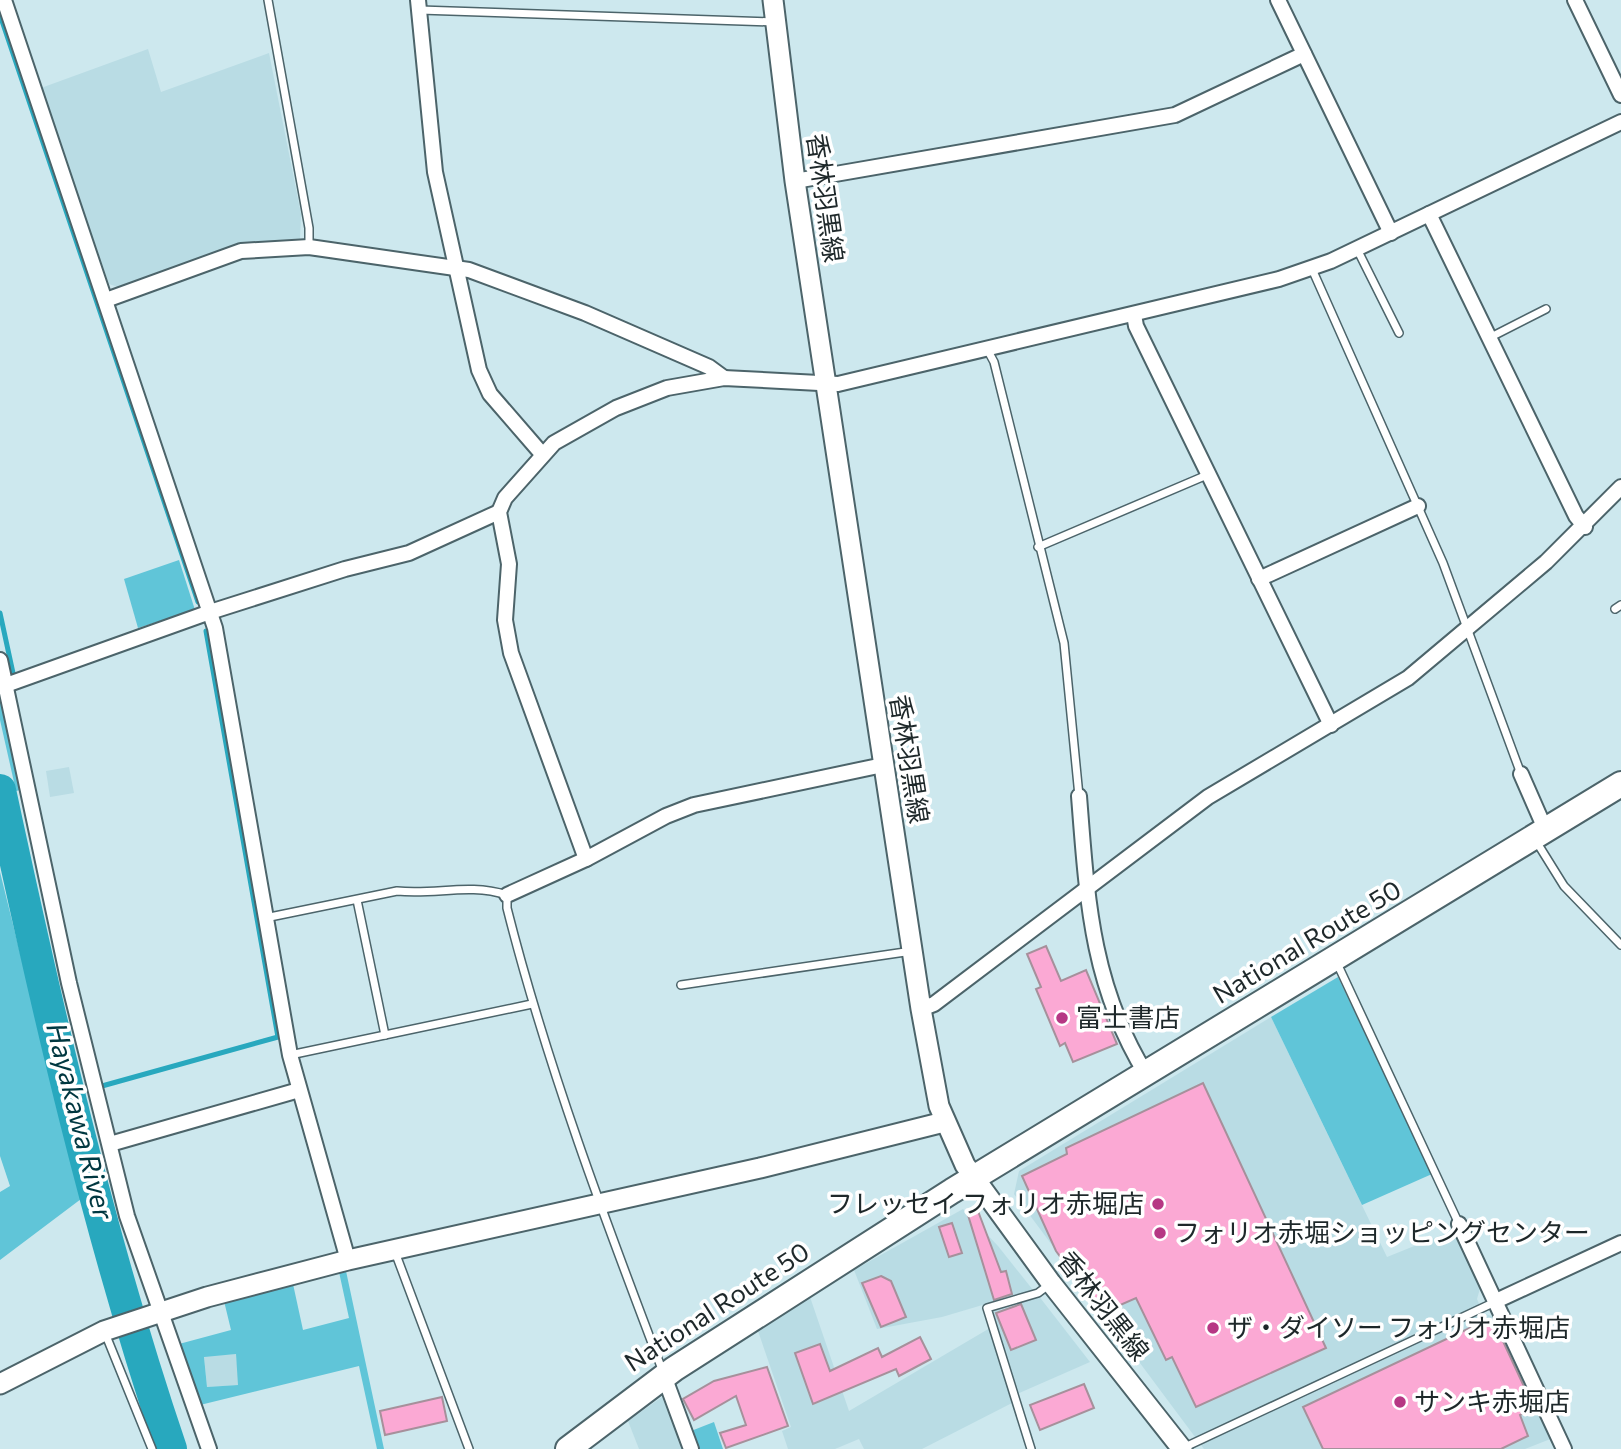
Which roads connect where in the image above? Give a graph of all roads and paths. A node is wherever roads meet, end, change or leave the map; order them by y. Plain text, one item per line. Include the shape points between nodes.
1 (4, 0) edge
2 (268, 0) edge
3 (773, 0) edge
4 (1279, 0) edge
5 (1575, 0) edge
6 (419, 5) edge
7 (776, 22) junction
8 (1304, 54) junction
9 (1621, 95) edge
10 (1621, 122) edge
11 (795, 181) junction
12 (1429, 214) junction
13 (1391, 233) junction
14 (309, 247) junction
15 (1357, 249) junction
16 (456, 268) junction
17 (1312, 269) junction
18 (106, 300) junction
19 (1546, 309) dead end
20 (1134, 315) junction
21 (1399, 333) dead end
22 (1489, 338) junction
23 (987, 349) junction
24 (724, 378) junction
25 (826, 385) junction
26 (542, 454) junction
27 (1207, 475) junction
28 (1621, 487) edge
29 (1418, 506) junction
30 (499, 512) junction
31 (1585, 527) junction
32 (1038, 547) junction
33 (1259, 579) junction
34 (210, 612) junction
35 (1465, 628) junction
36 (0, 660) edge
37 (6, 685) junction
38 (1331, 725) junction
39 (883, 765) junction
40 (1521, 774) joint
41 (1621, 785) edge
42 (1079, 796) joint
43 (1540, 834) junction
44 (586, 859) junction
45 (1086, 889) junction
46 (508, 895) junction
47 (357, 900) junction
48 (265, 918) junction
49 (1621, 945) edge
50 (912, 951) junction
51 (1335, 961) junction
52 (681, 985) dead end
53 (532, 1004) junction
54 (921, 1009) junction
55 (385, 1035) junction
56 (290, 1055) junction
57 (1146, 1074) junction
58 (299, 1090) junction
59 (944, 1122) junction
60 (110, 1144) junction
61 (974, 1178) junction
62 (601, 1203) junction
63 (1459, 1224) joint
64 (1621, 1242) edge
65 (395, 1251) junction
66 (348, 1260) junction
67 (1051, 1283) junction
68 (1496, 1301) junction
69 (157, 1313) junction
70 (108, 1329) junction
71 (664, 1376) junction
72 (0, 1384) edge
73 (152, 1449) edge
74 (209, 1449) edge
75 (469, 1449) edge
76 (568, 1449) edge
77 (691, 1449) edge
78 (1031, 1449) edge
79 (1182, 1449) edge
80 (1564, 1449) edge

1 - 18 street
2 - 14 lane
3 - 7 main road, 香林羽黒線
4 - 8 street
5 - 9 street
6 - 7 lane
6 - 16 street via 429,137
7 - 11 main road, 香林羽黒線
8 - 11 street via 1175,116
8 - 13 street
10 - 12 street
11 - 25 main road, 香林羽黒線
12 - 13 street
12 - 22 street
13 - 15 street
14 - 16 street
14 - 18 street via 241,251
15 - 17 street
15 - 21 lane
16 - 24 street via 585,313 709,367
16 - 26 street via 483,381
17 - 20 street
17 - 29 lane
18 - 34 street
19 - 22 lane
20 - 23 street
20 - 27 street
22 - 31 street
23 - 25 street
23 - 32 lane via 994,362
24 - 25 street
24 - 26 street via 638,398 572,430
25 - 39 main road, 香林羽黒線
26 - 30 street via 505,498
27 - 32 lane
27 - 33 street
28 - 31 street
29 - 33 street
29 - 35 lane
30 - 34 street via 409,554 345,569
30 - 44 street via 509,564 508,644
31 - 35 street
32 - 42 lane via 1064,643
33 - 38 street
34 - 37 street
34 - 48 street
35 - 38 street via 1394,688
35 - 40 lane
36 - 37 street
37 - 60 street via 69,983
38 - 45 street via 1208,797
39 - 44 street via 694,805
39 - 50 main road, 香林羽黒線
40 - 43 street
41 - 43 highway, National Route 50
42 - 45 street
43 - 49 lane via 1564,886
43 - 51 highway, National Route 50
44 - 46 street
45 - 54 street via 934,1004
45 - 57 street via 1102,980
46 - 47 lane via 484,887 397,891
46 - 53 lane via 507,908
47 - 48 lane
47 - 55 lane
48 - 56 street
50 - 52 lane
50 - 54 main road, 香林羽黒線
51 - 57 highway, National Route 50
51 - 63 lane
53 - 55 lane
53 - 62 lane
54 - 59 main road, 香林羽黒線
55 - 56 lane
56 - 58 street
57 - 61 highway, National Route 50
58 - 60 street
58 - 66 street
59 - 61 main road, 香林羽黒線
59 - 62 main road
60 - 69 street
61 - 67 main road, 香林羽黒線
61 - 71 highway, National Route 50
62 - 65 main road
62 - 71 lane
63 - 68 street
64 - 68 street
65 - 66 main road
65 - 75 lane
66 - 69 main road
67 - 78 lane via 1038,1293 987,1308
67 - 79 main road, 香林羽黒線
68 - 79 lane
68 - 80 street
69 - 70 main road
69 - 74 street
70 - 72 main road
70 - 73 lane
71 - 76 highway, National Route 50
71 - 77 street

